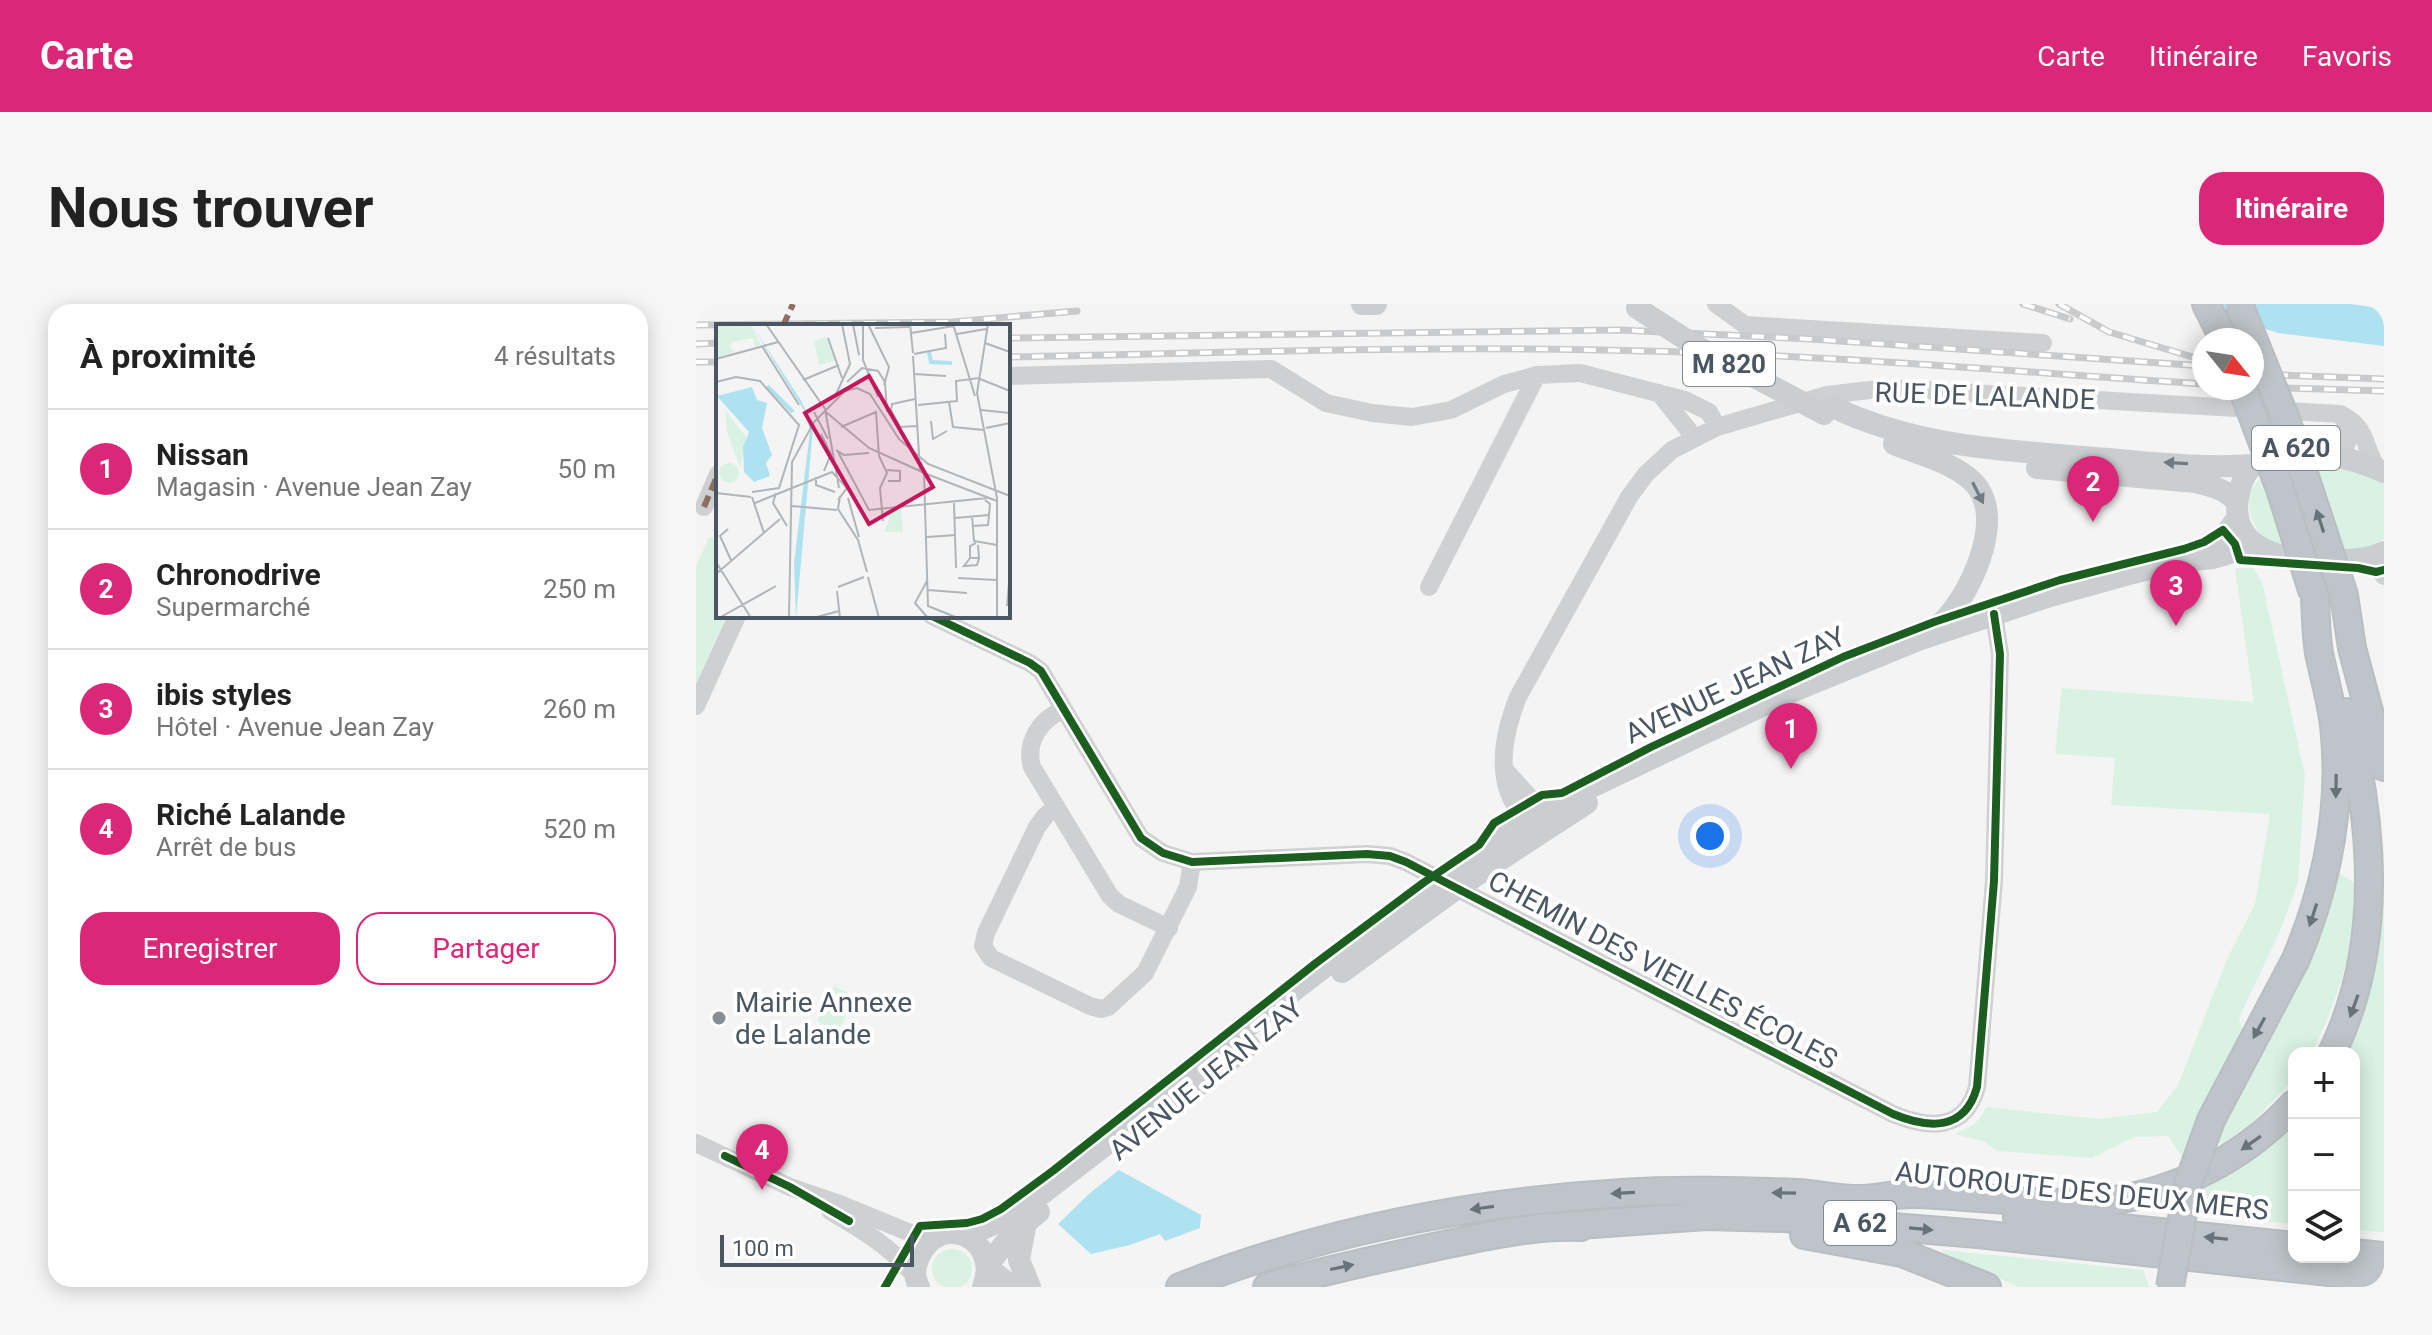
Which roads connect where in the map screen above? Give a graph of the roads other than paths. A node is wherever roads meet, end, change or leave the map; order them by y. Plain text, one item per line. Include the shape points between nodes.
1 (1362, 304) edge
2 (1376, 304) edge
3 (1716, 304) edge
4 (2206, 304) edge
5 (2239, 304) edge
6 (1640, 305) edge
7 (2218, 328) edge
8 (2043, 343) dead end
9 (1537, 375) junction
10 (1010, 376) edge
11 (1659, 393) junction
12 (2247, 400) edge
13 (1828, 410) junction
14 (2340, 414) junction
15 (1717, 427) junction
16 (1694, 437) junction
17 (1889, 442) junction
18 (2337, 458) junction
19 (2254, 465) junction
20 (2381, 471) edge
21 (716, 480) edge
22 (706, 508) edge
23 (2238, 509) junction
24 (2261, 549) junction
25 (2376, 555) edge
26 (2183, 561) junction
27 (2384, 576) edge
28 (1972, 580) junction
29 (1429, 587) dead end
30 (2314, 595) junction
31 (2344, 595) junction
32 (1994, 614) junction
33 (736, 618) edge
34 (936, 618) edge
35 (1918, 640) junction
36 (696, 706) edge
37 (1063, 710) junction
38 (2384, 717) edge
39 (2384, 767) edge
40 (1504, 769) junction
41 (1506, 790) junction
42 (1056, 808) junction
43 (1538, 822) junction
44 (1497, 840) junction
45 (1192, 862) junction
46 (1447, 883) junction
47 (1169, 928) junction
48 (2335, 1047) edge
49 (2288, 1110) edge
50 (696, 1143) edge
51 (790, 1187) junction
52 (1862, 1199) junction
53 (1026, 1222) junction
54 (1564, 1226) junction
55 (967, 1236) junction
56 (936, 1237) junction
57 (2288, 1245) edge
58 (2360, 1254) edge
59 (2384, 1256) edge
60 (986, 1273) edge
61 (2384, 1278) edge
62 (914, 1282) edge
63 (1013, 1287) edge
64 (1030, 1287) edge
65 (1180, 1287) edge
66 (1267, 1287) edge
67 (1987, 1287) edge
68 (2170, 1287) edge

1 - 2 main road
3 - 8 street via 1745,325
4 - 7 highway
31 -> 5 highway, A 620, bridge via 2287,422
6 - 13 main road, M 820, bridge via 1696,346
9 - 10 street via 1504,384 1451,410 1412,417 1326,403 1271,369
9 - 11 street via 1580,373
9 - 29 street
11 - 15 street via 1699,406
11 - 16 street
12 - 30 highway, A 620, bridge
13 - 17 main road, M 820 via 1863,433
19 -> 13 main road, M 820 via 1971,447 1921,439
14 - 15 street, RUE DE LALANDE via 1887,388 1827,395
14 - 18 street via 2350,432 2348,445
14 - 20 street via 2361,428
15 - 16 street, RUE DE LALANDE
16 - 40 street, RUE DE LALANDE via 1659,461 1629,497 1518,697 1502,749
17 - 23 main road, M 820 via 1957,457 2195,482 2229,494
17 -> 28 main road via 1955,469 1980,491 1986,528
18 - 19 main road via 2281,453
18 - 20 main road
19 - 23 main road via 2244,477
21 - 22 street
23 - 24 main road via 2247,536
23 - 26 main road, AVENUE JEAN ZAY via 2223,538
24 - 25 main road via 2303,559
24 - 26 main road, AVENUE JEAN ZAY
25 - 27 street
26 - 32 main road, AVENUE JEAN ZAY
28 - 32 main road via 1978,601
28 - 35 main road via 1946,618
30 -> 48 highway via 2352,735 2373,870 2366,969
30 -> 68 highway, bridge via 2336,761 2326,869 2296,959 2211,1120 2188,1184
31 - 38 highway via 2364,643
31 - 39 highway via 2352,648
32 - 35 main road, AVENUE JEAN ZAY
32 - 46 street, CHEMIN DES VIEILLES ÉCOLES via 2000,654 1990,944 1977,1087 1960,1117 1931,1125 1893,1114
33 - 36 street
34 - 37 street, CHEMIN DES VIEILLES ÉCOLES via 1030,663 1041,671
35 - 43 main road, AVENUE JEAN ZAY via 1676,746
37 - 42 street via 1037,730 1028,753
37 - 45 street, CHEMIN DES VIEILLES ÉCOLES via 1141,838 1151,848
40 - 41 street, RUE DE LALANDE
40 - 43 street
41 - 43 street, RUE DE LALANDE via 1514,804
41 - 44 street, RUE DE LALANDE via 1503,830
42 - 47 street via 1110,896
42 - 47 street via 1037,827 986,933 983,946 991,958 1101,1009 1145,973
43 - 44 main road, AVENUE JEAN ZAY
43 - 46 main road, AVENUE JEAN ZAY
44 - 46 main road, AVENUE JEAN ZAY
45 - 46 street, CHEMIN DES VIEILLES ÉCOLES via 1367,854 1390,856
45 - 47 street via 1188,887
46 - 53 main road, AVENUE JEAN ZAY
46 - 55 main road, AVENUE JEAN ZAY via 1199,1064 1037,1197
49 -> 52 highway via 2267,1131 2202,1174 2129,1198 2080,1203 1913,1193
50 - 51 street
51 - 56 street via 908,1232
51 - 62 street via 892,1250
57 -> 52 highway, AUTOROUTE DES DEUX MERS / A 62
52 -> 65 highway, A 62 via 1687,1191 1475,1209 1355,1233
53 - 60 main road, AVENUE JEAN ZAY
53 - 64 main road via 1019,1260
54 -> 61 highway, AUTOROUTE DES DEUX MERS / A 62 via 1706,1216 1797,1219
66 -> 54 highway, A 62 via 1478,1238
54 - 67 highway via 1831,1239 1902,1253
55 - 56 main road
55 - 60 main road via 981,1248
56 - 62 main road via 920,1256
58 - 59 highway
60 - 63 main road

